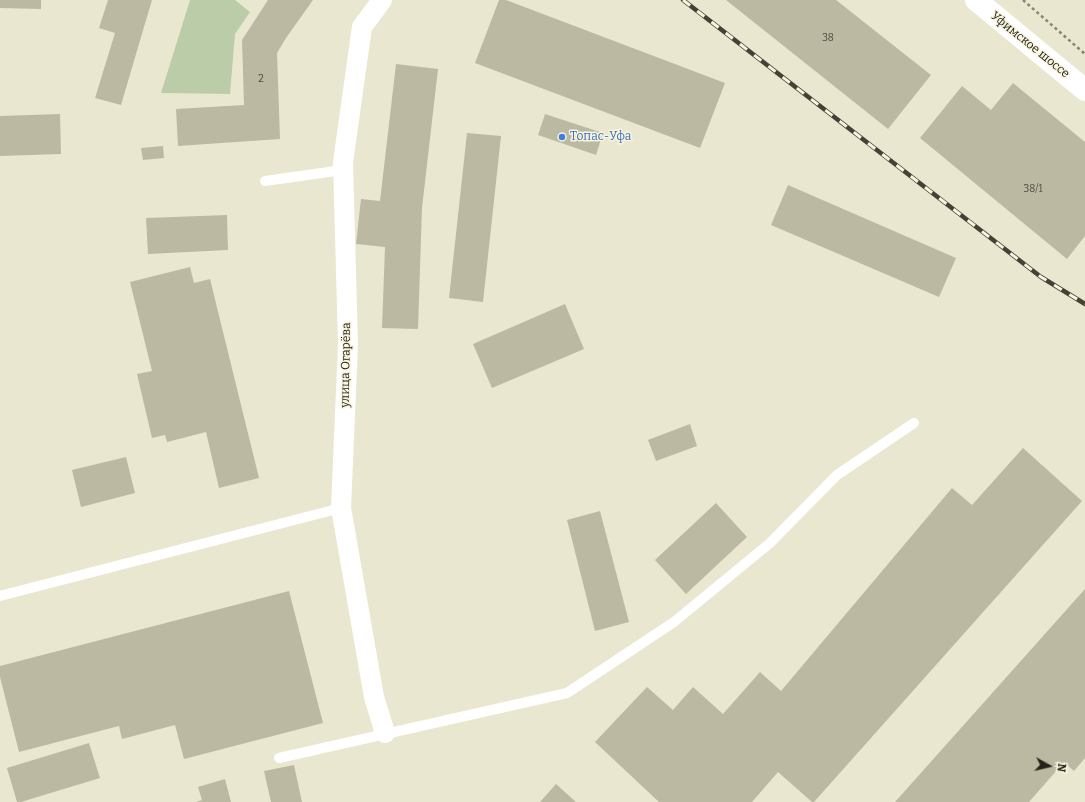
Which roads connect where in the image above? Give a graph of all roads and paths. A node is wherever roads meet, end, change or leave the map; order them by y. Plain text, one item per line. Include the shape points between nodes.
1 (382, 0) edge
2 (976, 0) edge
3 (1022, 0) edge
4 (1085, 54) edge
5 (1085, 90) edge
6 (343, 170) junction
7 (265, 181) dead end
8 (914, 423) dead end
9 (341, 508) junction
10 (0, 596) edge
11 (385, 733) junction
12 (279, 758) dead end

1 - 6 street, улица Огарёва via 362,27
2 - 5 main road, Уфимское шоссе
3 - 4 path
6 - 7 lane
6 - 9 street, улица Огарёва via 348,344
8 - 11 lane via 837,475 770,543 674,622 567,693
9 - 10 lane
9 - 11 street, улица Огарёва via 374,696
11 - 12 lane

